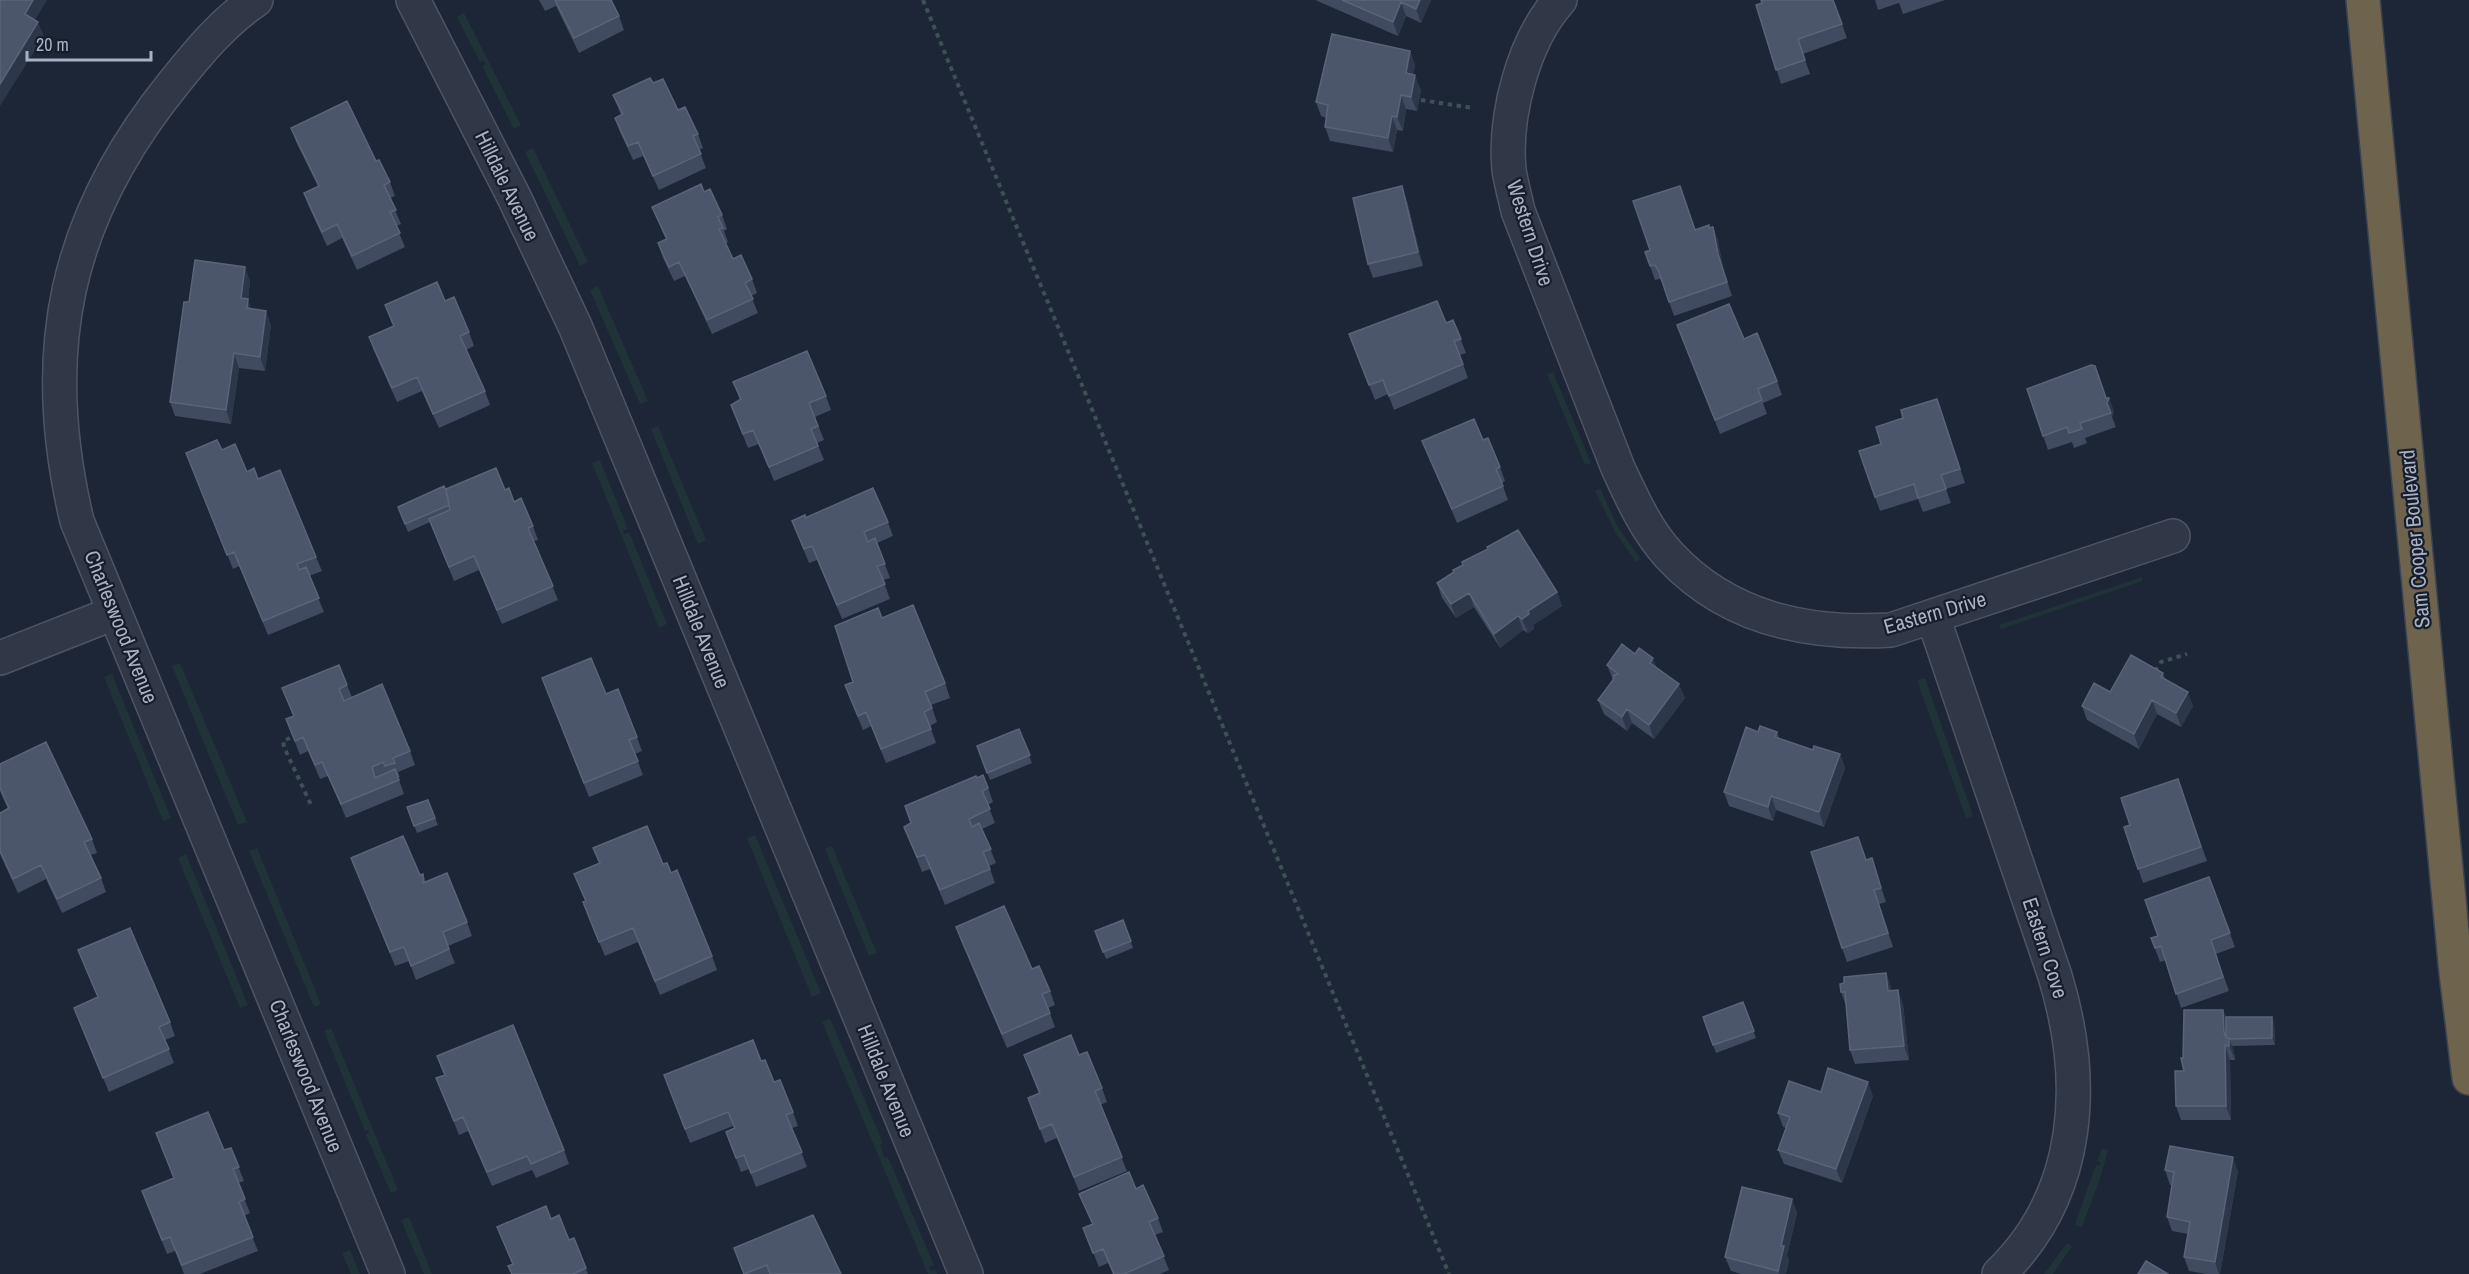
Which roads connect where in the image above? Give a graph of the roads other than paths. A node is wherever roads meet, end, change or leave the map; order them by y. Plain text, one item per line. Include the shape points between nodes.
1 (256, 0) edge
2 (413, 0) edge
3 (1560, 0) edge
4 (2363, 0) edge
5 (1577, 363) joint
6 (2173, 536) dead end
7 (114, 613) junction
8 (1933, 616) junction
9 (0, 658) edge
10 (2469, 1078) edge
11 (388, 1274) edge
12 (966, 1274) edge
13 (1999, 1274) edge

1 - 7 street, Charleswood Avenue via 201,49 147,116 119,162 81,243 64,312 58,361 65,469 77,520
2 - 12 street, Hilldale Avenue via 575,326
3 - 5 street, Western Drive via 1540,30 1521,73 1512,112 1509,170 1518,211
4 - 10 highway, Sam Cooper Boulevard
5 - 8 street, Eastern Drive via 1637,509 1668,554 1708,588 1778,622 1820,631 1891,630
6 - 8 street, Eastern Drive
7 - 9 street
7 - 11 street, Charleswood Avenue
8 - 13 street, Eastern Cove via 2055,976 2074,1060 2074,1106 2055,1195 2018,1256

